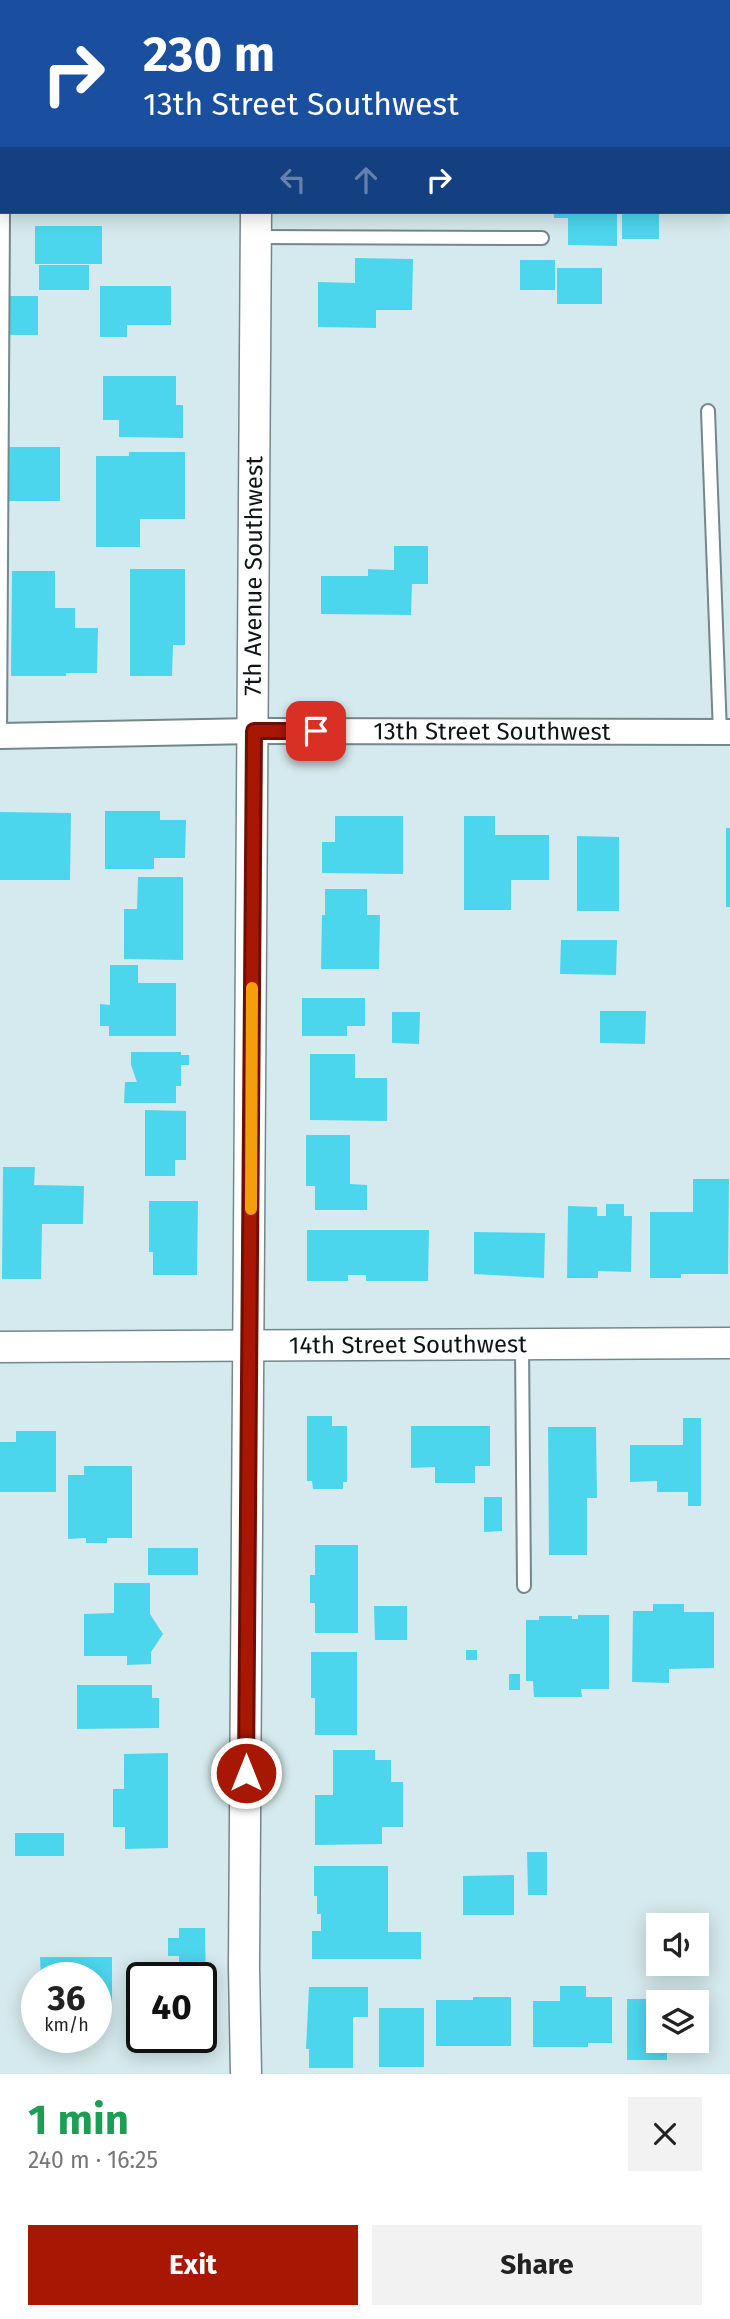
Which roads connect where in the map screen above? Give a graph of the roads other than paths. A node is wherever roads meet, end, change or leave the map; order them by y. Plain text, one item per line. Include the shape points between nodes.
1 (3, 214) edge
2 (256, 224) edge
3 (542, 238) dead end
4 (708, 411) dead end
5 (254, 731) junction
6 (725, 732) edge
7 (0, 736) edge
8 (730, 1343) edge
9 (522, 1344) junction
10 (250, 1345) junction
11 (0, 1347) edge
12 (524, 1586) dead end
13 (246, 2074) edge

1 - 7 lane
2 - 3 lane
2 - 5 street, 7th Avenue Southwest
4 - 6 lane
5 - 6 street, 13th Street Southwest
5 - 7 street, 13th Street Southwest
5 - 10 street, 7th Avenue Southwest
8 - 9 street, 14th Street Southwest
9 - 10 street, 14th Street Southwest
9 - 12 lane
10 - 11 street, 14th Street Southwest
10 - 13 street, 7th Avenue Southwest

